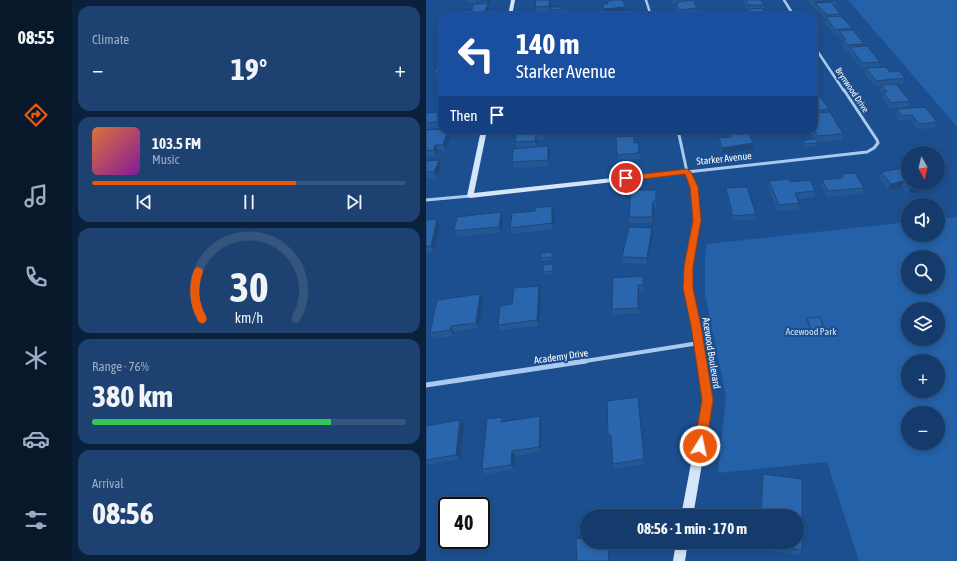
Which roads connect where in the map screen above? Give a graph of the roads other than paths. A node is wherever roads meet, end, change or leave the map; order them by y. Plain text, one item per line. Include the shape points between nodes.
1 (513, 0) edge
2 (646, 0) edge
3 (784, 0) edge
4 (511, 12) edge
5 (650, 12) edge
6 (792, 12) edge
7 (818, 52) edge
8 (483, 134) edge
9 (679, 134) edge
10 (878, 143) joint
11 (687, 172) junction
12 (470, 196) junction
13 (426, 200) edge
14 (699, 343) junction
15 (426, 385) edge
16 (688, 509) edge
17 (681, 549) edge
18 (678, 561) edge

1 - 4 street
2 - 5 street
3 - 6 street
7 - 10 street, Brynwood Drive
8 - 12 street
9 - 11 street
10 - 11 street, Starker Avenue via 872,150 864,153
11 - 12 street, Starker Avenue
11 - 14 street, Acewood Boulevard via 694,187 697,220 688,267 688,288
12 - 13 street, Starker Avenue
14 - 15 street, Academy Drive
14 - 16 street, Acewood Boulevard via 708,400
17 - 18 street

